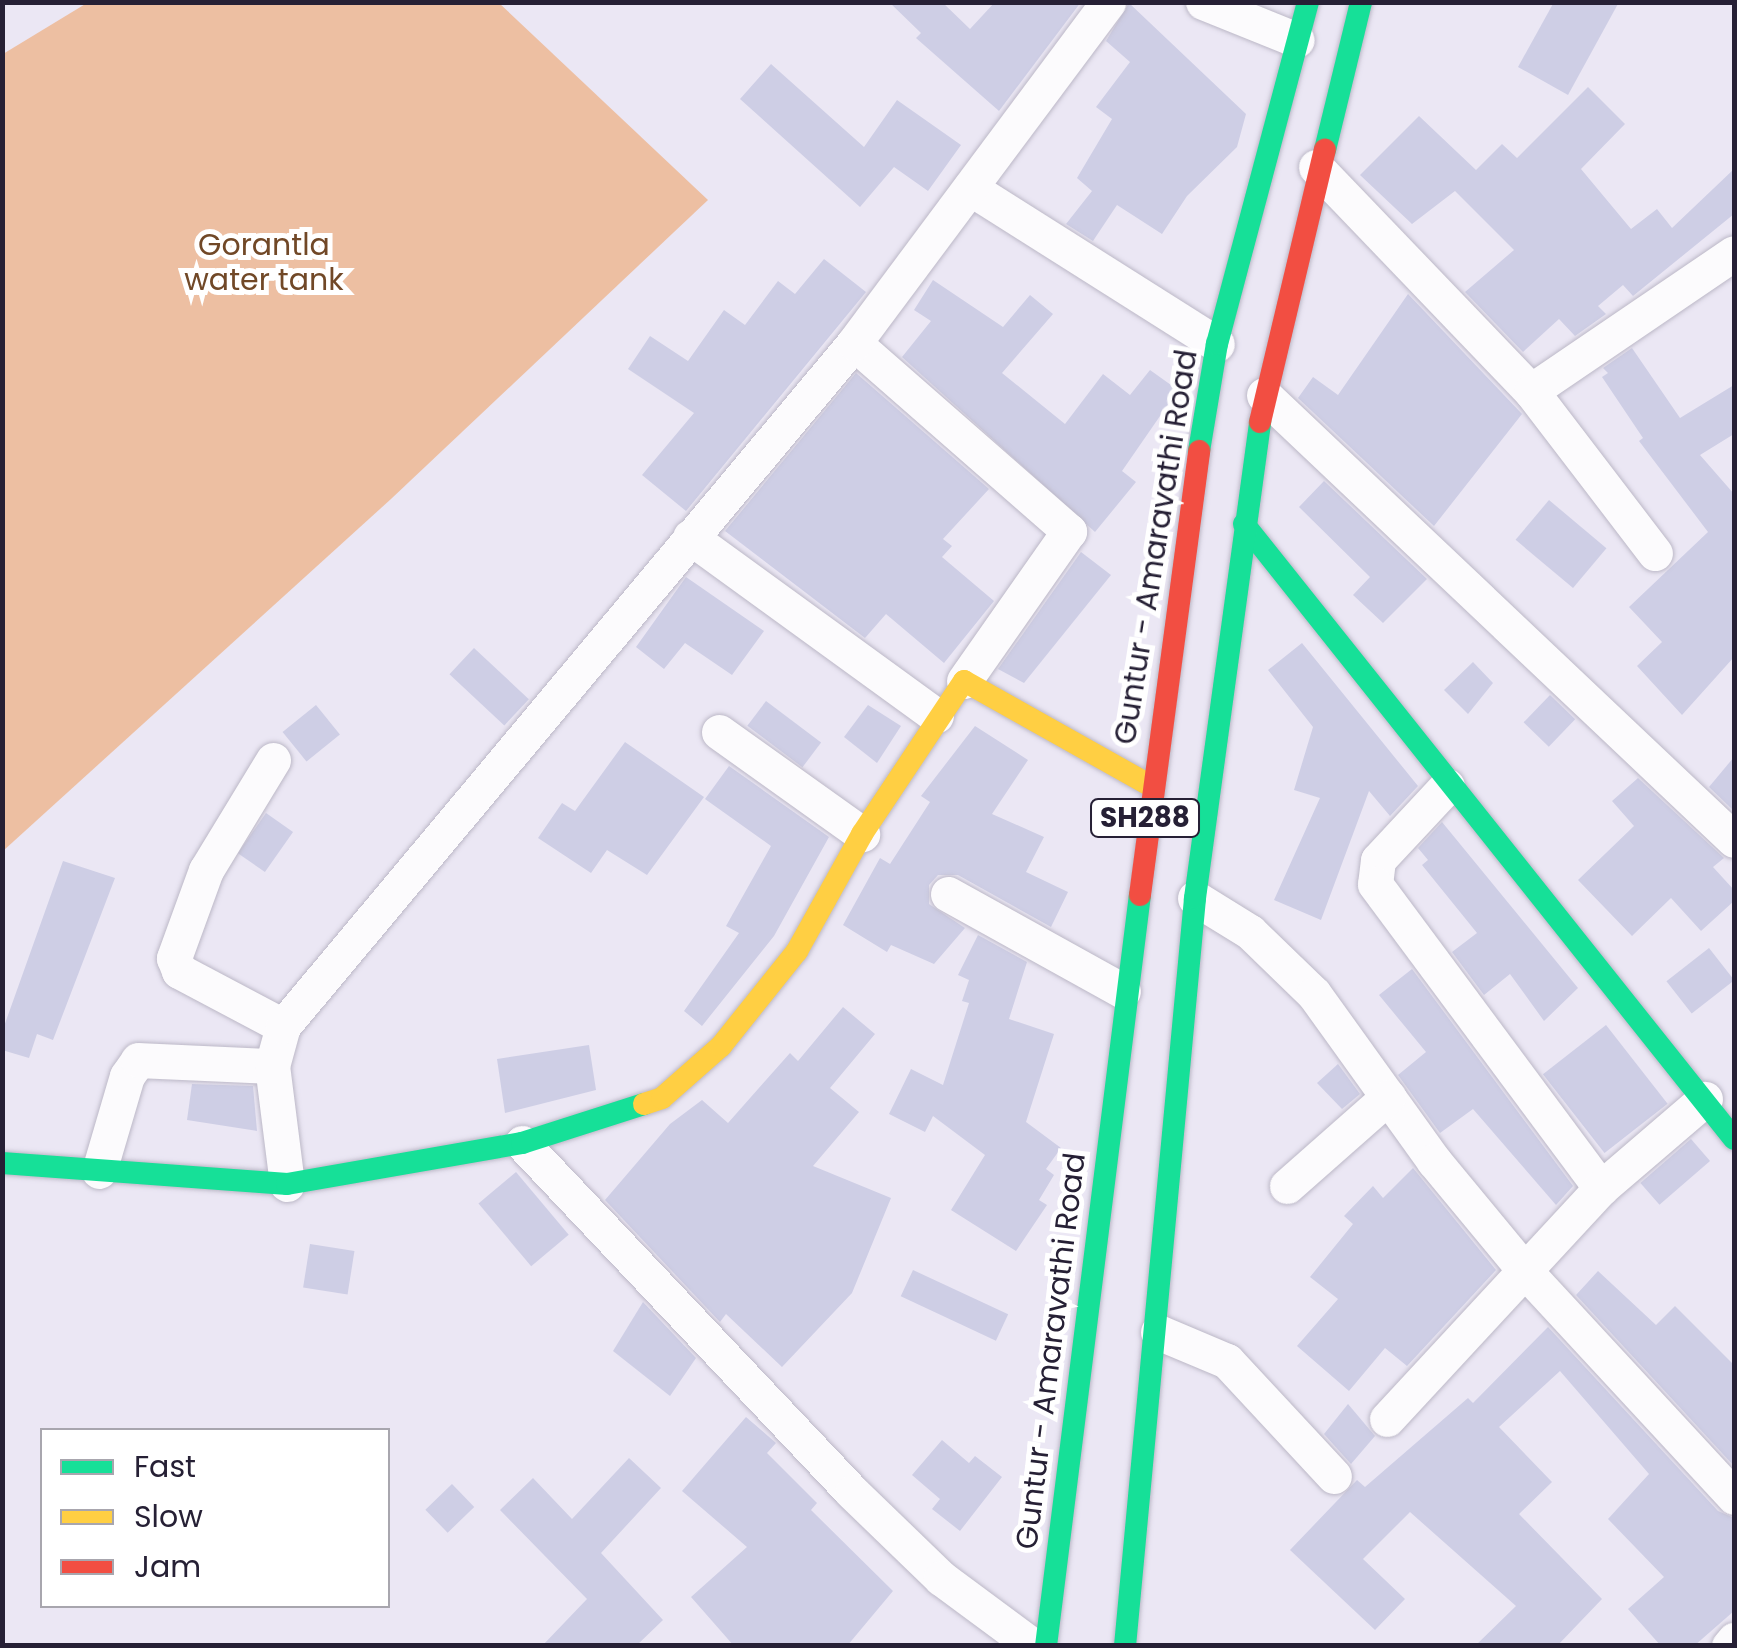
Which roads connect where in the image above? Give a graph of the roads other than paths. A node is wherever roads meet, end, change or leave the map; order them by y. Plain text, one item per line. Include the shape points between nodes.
1 (1108, 2) edge
2 (1203, 2) edge
3 (1308, 2) edge
4 (1361, 2) edge
5 (1297, 40) junction
6 (1316, 167) junction
7 (970, 188) junction
8 (1734, 253) edge
9 (854, 343) junction
10 (1217, 344) junction
11 (1531, 391) junction
12 (1264, 395) junction
13 (1244, 524) junction
14 (690, 538) junction
15 (1656, 553) dead end
16 (964, 681) junction
17 (936, 716) junction
18 (719, 732) dead end
19 (273, 760) dead end
20 (1149, 785) junction
21 (1447, 786) junction
22 (862, 834) junction
23 (1734, 840) edge
24 (948, 894) dead end
25 (1196, 898) junction
26 (1123, 991) junction
27 (283, 1026) junction
28 (272, 1066) junction
29 (1388, 1097) junction
30 (1705, 1100) junction
31 (1734, 1138) edge
32 (522, 1143) junction
33 (2, 1163) edge
34 (98, 1171) junction
35 (287, 1184) junction
36 (1287, 1186) dead end
37 (1601, 1188) junction
38 (1524, 1271) junction
39 (1158, 1332) junction
40 (1388, 1418) dead end
41 (1334, 1476) dead end
42 (1734, 1498) edge
43 (1734, 1640) edge
44 (1033, 1646) edge
45 (1046, 1646) edge
46 (1125, 1646) edge
47 (1728, 1646) edge

1 - 7 street
2 - 5 street
3 - 5 main road, Guntur - Amaravathi Road / SH288
4 - 6 main road, SH288
5 - 10 main road, Guntur - Amaravathi Road / SH288
6 - 11 street
6 - 12 main road, SH288
7 - 9 street
7 - 10 street
8 - 11 street
9 - 14 street
9 - 16 street via 1069,531
10 - 20 main road, Guntur - Amaravathi Road / SH288
11 - 15 street
12 - 13 main road, SH288
12 - 23 street
13 - 21 main road
13 - 25 main road, SH288
14 - 17 street
14 - 27 street
16 - 17 main road
16 - 20 main road
17 - 22 main road
18 - 22 street
19 - 27 street via 206,870 174,958 179,971
20 - 26 main road, Guntur - Amaravathi Road / SH288
21 - 30 main road
21 - 37 street via 1378,860 1376,884
22 - 32 main road via 798,950 721,1046 662,1098
24 - 26 street
25 - 29 street via 1280,956
25 - 39 main road, SH288
26 - 45 main road, Guntur - Amaravathi Road / SH288
27 - 28 street
28 - 34 street via 138,1060
28 - 35 street
29 - 36 street
29 - 38 street
30 - 31 main road
30 - 37 street
32 - 35 main road
32 - 44 street via 852,1492 941,1578
33 - 34 main road
34 - 35 main road
37 - 38 street
38 - 40 street
38 - 42 street
39 - 41 street via 1227,1361
39 - 46 main road, SH288
43 - 47 street

